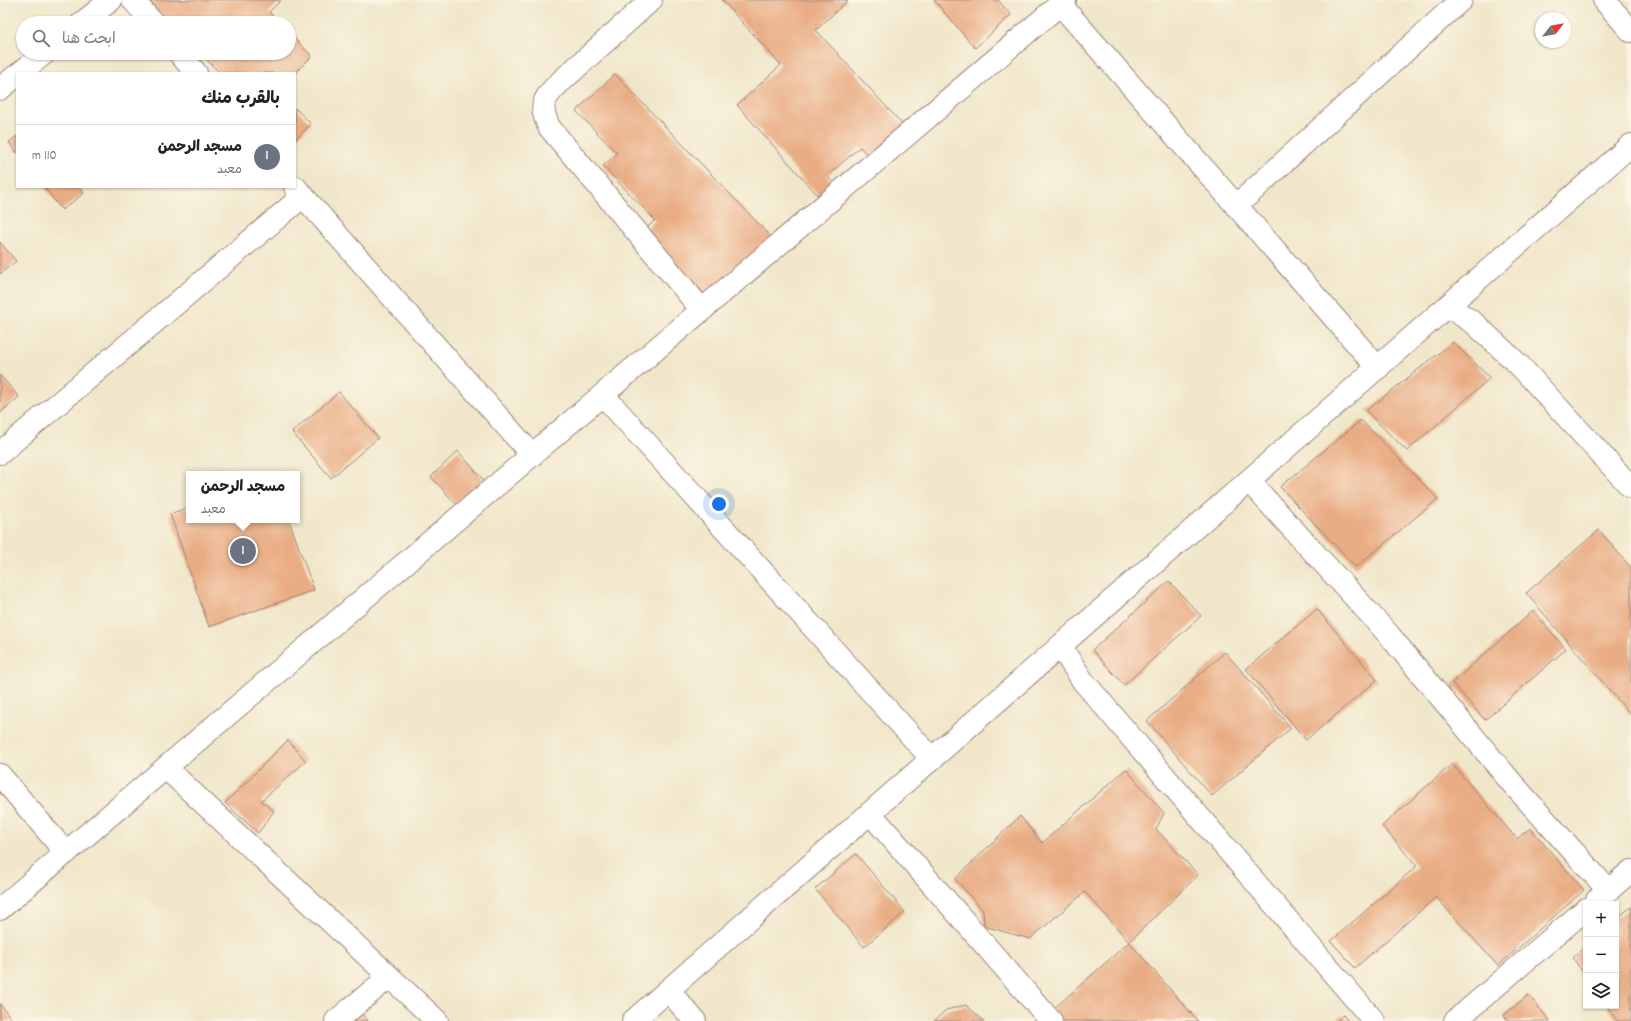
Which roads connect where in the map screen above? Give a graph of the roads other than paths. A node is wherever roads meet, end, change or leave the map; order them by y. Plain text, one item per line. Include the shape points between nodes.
1 (111, 0) edge
2 (133, 0) edge
3 (652, 0) edge
4 (1460, 0) edge
5 (1604, 0) edge
6 (1062, 2) edge
7 (91, 16) edge
8 (147, 16) edge
9 (1631, 31) edge
10 (36, 60) edge
11 (185, 60) edge
12 (21, 72) edge
13 (195, 72) edge
14 (16, 76) edge
15 (0, 89) edge
16 (1631, 146) edge
17 (299, 191) edge
18 (1236, 206) junction
19 (1448, 306) junction
20 (702, 310) junction
21 (1378, 368) junction
22 (603, 394) junction
23 (0, 453) edge
24 (532, 455) junction
25 (1249, 481) junction
26 (1631, 487) edge
27 (1060, 646) junction
28 (932, 759) junction
29 (166, 768) junction
30 (0, 775) edge
31 (870, 813) junction
32 (66, 853) junction
33 (1631, 871) edge
34 (1600, 897) edge
35 (0, 909) edge
36 (1583, 912) edge
37 (389, 977) junction
38 (668, 990) junction
39 (336, 1021) edge
40 (437, 1021) edge
41 (633, 1021) edge
42 (695, 1021) edge
43 (1051, 1021) edge
44 (1374, 1021) edge
45 (1455, 1021) edge

1 - 7 street
2 - 8 street
3 - 20 street via 545,96 542,112 549,128
4 - 18 street
5 - 9 street
6 - 18 street
6 - 20 street
10 - 12 street
11 - 13 street
14 - 15 street
16 - 19 street
17 - 23 street
17 - 24 street
18 - 21 street
19 - 21 street
19 - 26 street via 1475,324 1520,366
20 - 22 street
21 - 25 street
22 - 24 street
22 - 28 street
24 - 29 street
25 - 27 street
25 - 34 street via 1388,635 1511,782
27 - 28 street
27 - 44 street via 1083,681
28 - 31 street
29 - 32 street
29 - 37 street
30 - 32 street
31 - 38 street
31 - 43 street
32 - 35 street
33 - 34 street
36 - 45 street
37 - 39 street
37 - 40 street
38 - 41 street
38 - 42 street

